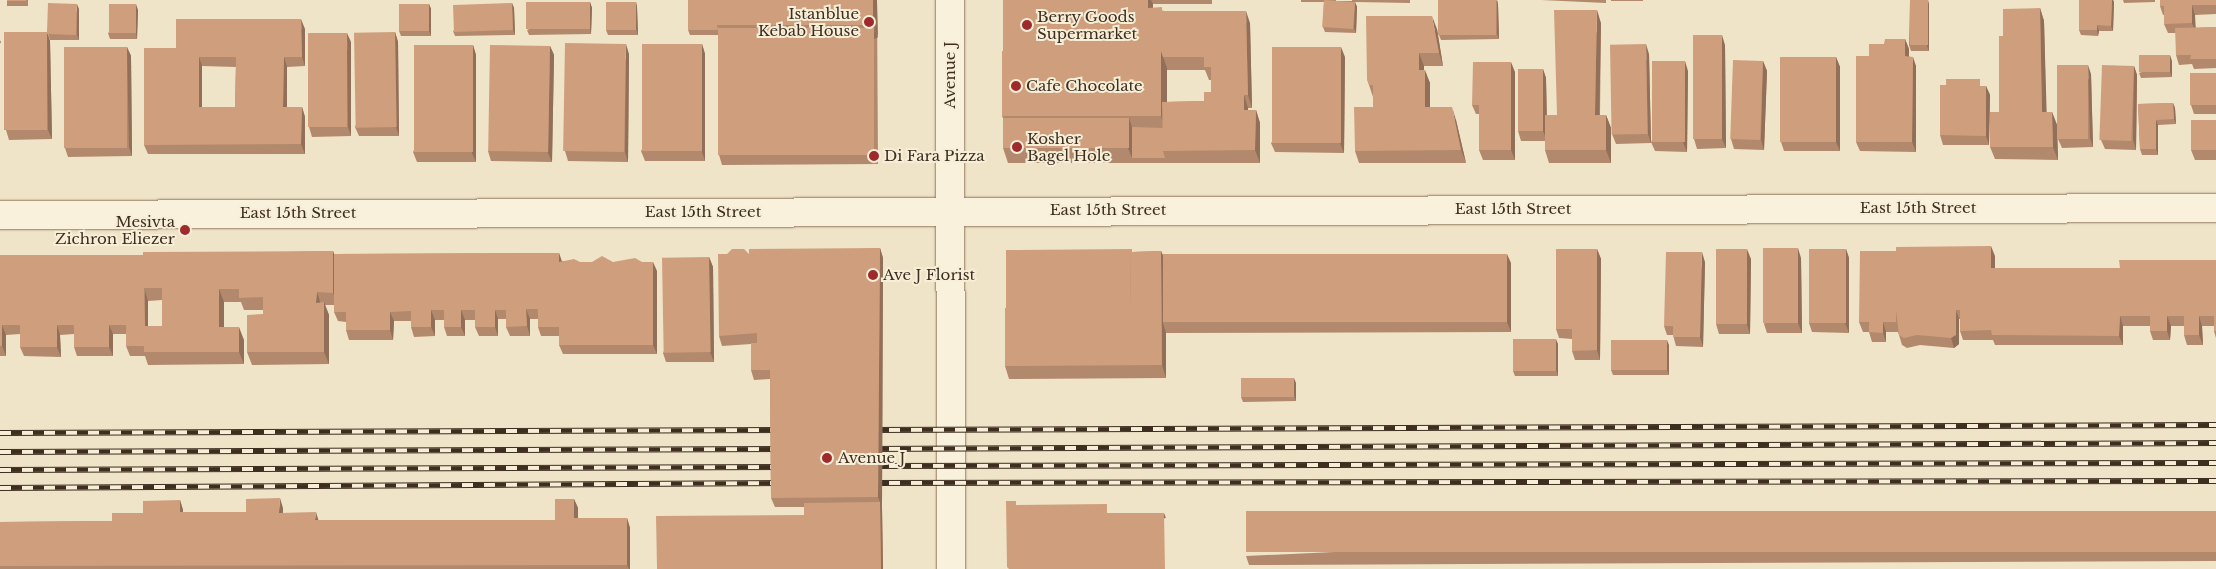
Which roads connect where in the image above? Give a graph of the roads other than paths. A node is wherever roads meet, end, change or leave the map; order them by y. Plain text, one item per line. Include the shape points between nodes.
1 (950, 0) edge
2 (2216, 208) edge
3 (950, 211) junction
4 (0, 215) edge
5 (951, 569) edge

1 - 3 street, Avenue J
2 - 3 street, East 15th Street
3 - 4 street, East 15th Street
3 - 5 street, Avenue J

